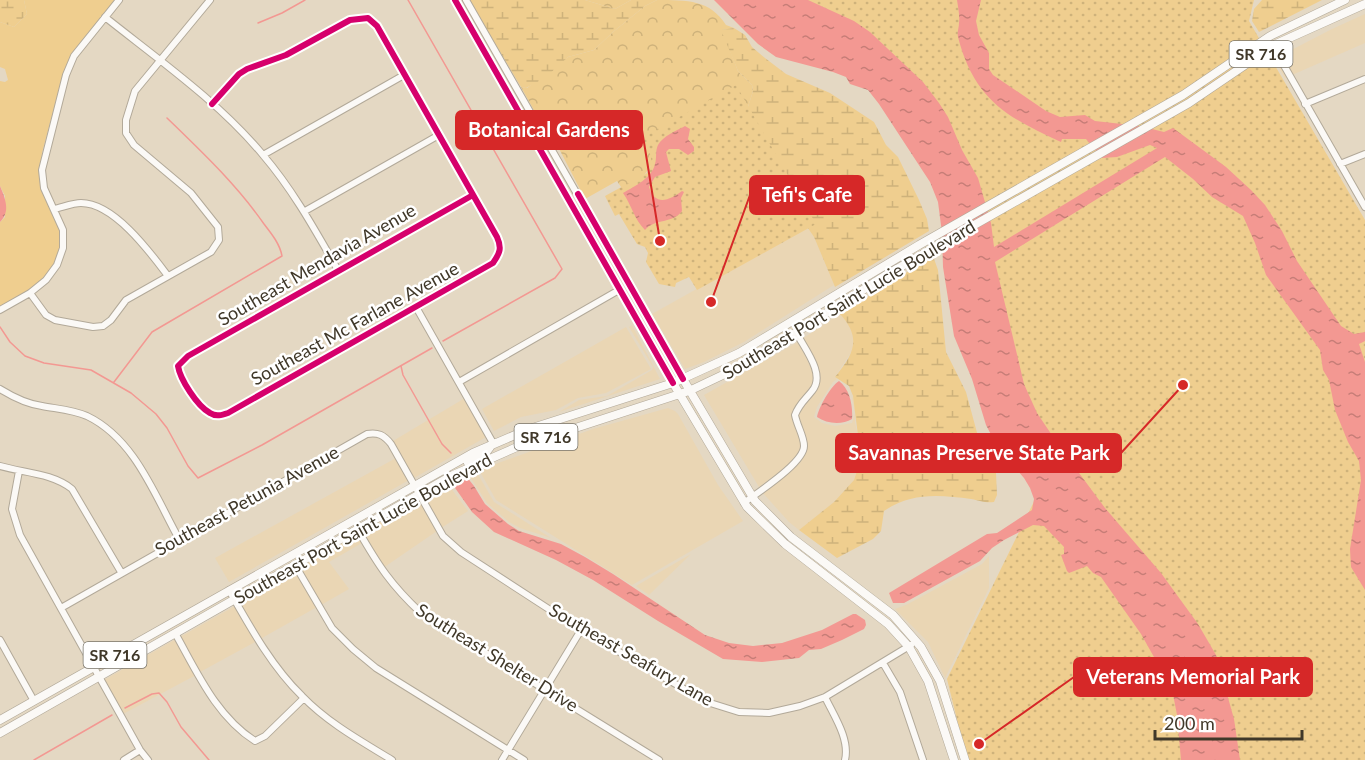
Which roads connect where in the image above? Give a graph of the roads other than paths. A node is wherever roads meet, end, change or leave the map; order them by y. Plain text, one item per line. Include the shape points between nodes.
1 (119, 0) edge
2 (210, 0) edge
3 (455, 0) edge
4 (466, 0) edge
5 (1345, 0) edge
6 (1332, 2) edge
7 (1365, 4) edge
8 (105, 17) junction
9 (1317, 24) junction
10 (160, 61) junction
11 (1282, 62) dead end
12 (404, 75) junction
13 (1365, 79) edge
14 (212, 104) junction
15 (1305, 104) junction
16 (439, 135) junction
17 (1365, 153) edge
18 (263, 155) junction
19 (1340, 164) junction
20 (473, 195) junction
21 (1365, 207) edge
22 (54, 208) junction
23 (305, 211) junction
24 (338, 270) junction
25 (168, 276) junction
26 (619, 290) junction
27 (30, 293) junction
28 (416, 307) junction
29 (813, 308) junction
30 (0, 310) edge
31 (799, 332) junction
32 (683, 380) junction
33 (459, 382) junction
34 (673, 383) junction
35 (0, 390) edge
36 (689, 391) junction
37 (679, 394) junction
38 (219, 416) joint
39 (567, 417) junction
40 (493, 443) junction
41 (503, 452) junction
42 (0, 466) edge
43 (20, 471) junction
44 (453, 475) junction
45 (415, 485) junction
46 (420, 495) junction
47 (752, 497) junction
48 (744, 503) junction
49 (358, 530) junction
50 (179, 539) junction
51 (296, 565) junction
52 (121, 572) junction
53 (229, 590) junction
54 (235, 600) junction
55 (61, 608) junction
56 (581, 630) junction
57 (175, 633) junction
58 (0, 640) edge
59 (917, 642) junction
60 (909, 646) junction
61 (883, 663) junction
62 (93, 667) junction
63 (99, 677) junction
64 (545, 688) junction
65 (825, 697) junction
66 (304, 698) junction
67 (34, 701) junction
68 (0, 720) edge
69 (0, 733) edge
70 (140, 750) junction
71 (508, 750) junction
72 (124, 760) edge
73 (148, 760) edge
74 (392, 760) edge
75 (502, 760) edge
76 (524, 760) edge
77 (659, 760) edge
78 (845, 760) edge
79 (923, 760) edge
80 (954, 760) edge
81 (965, 760) edge

1 - 8 street
2 - 10 street
3 - 26 street
4 - 32 street
5 - 6 main road, Southeast Port Saint Lucie Boulevard / SR 716
6 - 9 main road via 1331,11 1320,16
6 - 29 main road, Southeast Port Saint Lucie Boulevard / SR 716 via 1270,36 1156,111
7 - 9 main road, Southeast Port Saint Lucie Boulevard / SR 716
8 - 10 street
8 - 22 street via 74,56 66,75 42,170 44,188
9 - 31 main road, Southeast Port Saint Lucie Boulevard / SR 716 via 1276,44 1165,117 924,254
10 - 14 street
10 - 25 street via 135,91 126,134 192,193 218,227 219,240 211,252
11 - 15 street
12 - 14 street via 377,26 368,18 350,20 294,51 247,69
12 - 16 street
12 - 18 street
13 - 15 street
14 - 18 street
15 - 19 street
16 - 20 street
16 - 23 street
17 - 19 street
18 - 23 street
19 - 21 street
20 - 24 street, Southeast Mendavia Avenue
20 - 28 street, Southeast Mc Farlane Avenue via 500,245 500,253 493,263
22 - 25 street via 80,202 95,205 116,218 146,247
22 - 27 street via 63,230 63,248 57,266
23 - 24 street
24 - 38 street, Southeast Mendavia Avenue via 188,356 178,366 184,383 203,407
25 - 27 street via 126,300 103,326 55,320 46,315
26 - 33 street
26 - 34 street
27 - 30 street
28 - 33 street
28 - 38 street, Southeast Mc Farlane Avenue
29 - 31 main road via 814,315
29 - 32 main road, Southeast Port Saint Lucie Boulevard / SR 716 via 739,353
31 - 36 main road, Southeast Port Saint Lucie Boulevard / SR 716 via 748,363
31 - 47 street via 818,376 795,415 804,448 798,461
32 - 34 main road, Southeast Port Saint Lucie Boulevard / SR 716
32 - 36 main road
33 - 40 street
34 - 37 main road
34 - 39 main road, Southeast Port Saint Lucie Boulevard / SR 716
35 - 50 street via 40,406 86,416 121,440
36 - 37 main road, Southeast Port Saint Lucie Boulevard / SR 716
36 - 47 main road
37 - 41 main road, Southeast Port Saint Lucie Boulevard / SR 716
37 - 48 main road
39 - 40 main road, Southeast Port Saint Lucie Boulevard / SR 716
39 - 41 main road via 506,443
40 - 44 main road via 485,454
40 - 45 main road, Southeast Port Saint Lucie Boulevard / SR 716
41 - 44 main road, Southeast Port Saint Lucie Boulevard / SR 716
42 - 43 street
43 - 52 street via 63,482 72,489
43 - 55 street via 12,509 15,523
44 - 46 main road, Southeast Port Saint Lucie Boulevard / SR 716
45 - 46 street, Southeast Seafury Lane
45 - 50 street, Southeast Petunia Avenue via 385,436 367,434
45 - 53 main road, Southeast Port Saint Lucie Boulevard / SR 716
46 - 49 main road, Southeast Port Saint Lucie Boulevard / SR 716
46 - 56 street, Southeast Seafury Lane via 443,536 461,552
47 - 48 street
47 - 59 main road via 791,537 893,615
48 - 60 main road via 784,544 888,624
49 - 51 main road, Southeast Port Saint Lucie Boulevard / SR 716
49 - 64 street, Southeast Shelter Drive via 382,572 421,613
50 - 52 street, Southeast Petunia Avenue
51 - 54 main road, Southeast Port Saint Lucie Boulevard / SR 716
51 - 71 street via 332,628 353,650
52 - 55 street, Southeast Petunia Avenue
53 - 54 street
53 - 62 main road, Southeast Port Saint Lucie Boulevard / SR 716
54 - 57 main road, Southeast Port Saint Lucie Boulevard / SR 716
54 - 66 street via 269,655
55 - 62 street
56 - 64 street
56 - 65 street, Southeast Seafury Lane via 707,702 739,711 769,713
57 - 63 main road, Southeast Port Saint Lucie Boulevard / SR 716
57 - 66 street via 215,703 255,741
58 - 67 street
59 - 60 street, Southeast Seafury Lane
59 - 81 main road via 940,681
60 - 61 street, Southeast Seafury Lane
60 - 80 main road via 928,681
61 - 65 street, Southeast Seafury Lane
61 - 79 street via 900,692
62 - 63 street
62 - 67 main road, Southeast Port Saint Lucie Boulevard / SR 716
63 - 69 main road, Southeast Port Saint Lucie Boulevard / SR 716
63 - 70 street
64 - 71 street
64 - 77 street, Southeast Shelter Drive
65 - 78 street via 843,736
66 - 74 street via 341,729
67 - 68 main road, Southeast Port Saint Lucie Boulevard / SR 716
70 - 72 street
70 - 73 street
71 - 75 street
71 - 76 street

